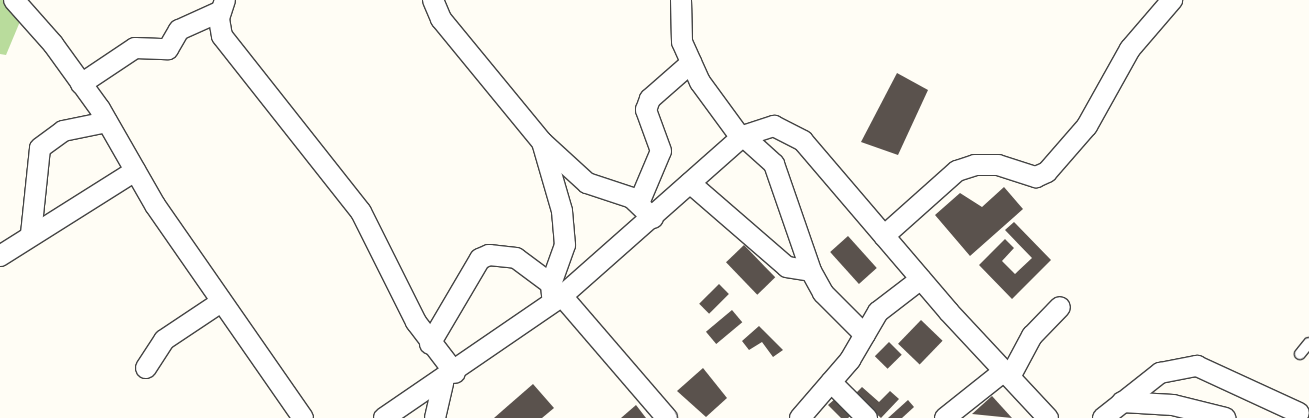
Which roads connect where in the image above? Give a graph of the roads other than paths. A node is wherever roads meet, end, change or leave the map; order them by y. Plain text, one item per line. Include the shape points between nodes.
1 (14, 0) edge
2 (433, 0) edge
3 (682, 0) edge
4 (1172, 0) edge
5 (223, 6) edge
6 (186, 26) junction
7 (227, 42) junction
8 (691, 63) junction
9 (81, 84) junction
10 (107, 122) junction
11 (742, 137) junction
12 (542, 142) junction
13 (135, 171) junction
14 (690, 183) junction
15 (639, 203) junction
16 (653, 218) junction
17 (31, 234) junction
18 (884, 236) junction
19 (0, 256) edge
20 (811, 271) junction
21 (920, 279) junction
22 (556, 294) junction
23 (221, 302) junction
24 (1060, 307) dead end
25 (865, 336) junction
26 (1309, 343) edge
27 (430, 344) junction
28 (1300, 354) dead end
29 (146, 368) dead end
30 (1007, 374) junction
31 (449, 377) junction
32 (831, 382) junction
33 (1122, 402) junction
34 (1301, 412) edge
35 (303, 418) edge
36 (384, 418) edge
37 (435, 418) edge
38 (667, 418) edge
39 (800, 418) edge
40 (867, 418) edge
41 (945, 418) edge
42 (1048, 418) edge
43 (1103, 418) edge
44 (1226, 418) edge

1 - 9 street
2 - 12 street via 441,19
3 - 8 street via 682,42
4 - 18 street via 1130,49 1087,126 1047,172 1036,177 998,165 975,165 957,171
5 - 6 street
5 - 7 street via 219,19
6 - 7 street
6 - 9 street via 168,49 135,48
7 - 27 street via 361,212
8 - 11 street via 700,82
8 - 15 street via 650,99 646,110 661,151
9 - 10 street
10 - 13 street
10 - 17 street via 64,131 40,148
11 - 14 street
11 - 18 street via 774,126 788,130
11 - 20 street via 774,164
12 - 15 street via 587,183
12 - 22 street via 562,211 564,245
13 - 17 street
13 - 23 street
14 - 16 street
14 - 20 street via 787,267
15 - 16 street
16 - 22 street
17 - 19 street
18 - 21 street
20 - 25 street via 823,294
21 - 25 street via 878,312
21 - 30 street
22 - 27 street via 516,258 488,255 480,259
22 - 31 street
22 - 38 street
23 - 29 street via 164,340
23 - 35 street
24 - 30 street via 1032,336
25 - 32 street
26 - 28 lane
27 - 31 street
30 - 41 street
30 - 42 street
31 - 36 street
31 - 37 street
32 - 39 street
32 - 40 street
33 - 34 street via 1160,373 1197,366
33 - 43 street
33 - 44 street via 1173,404

